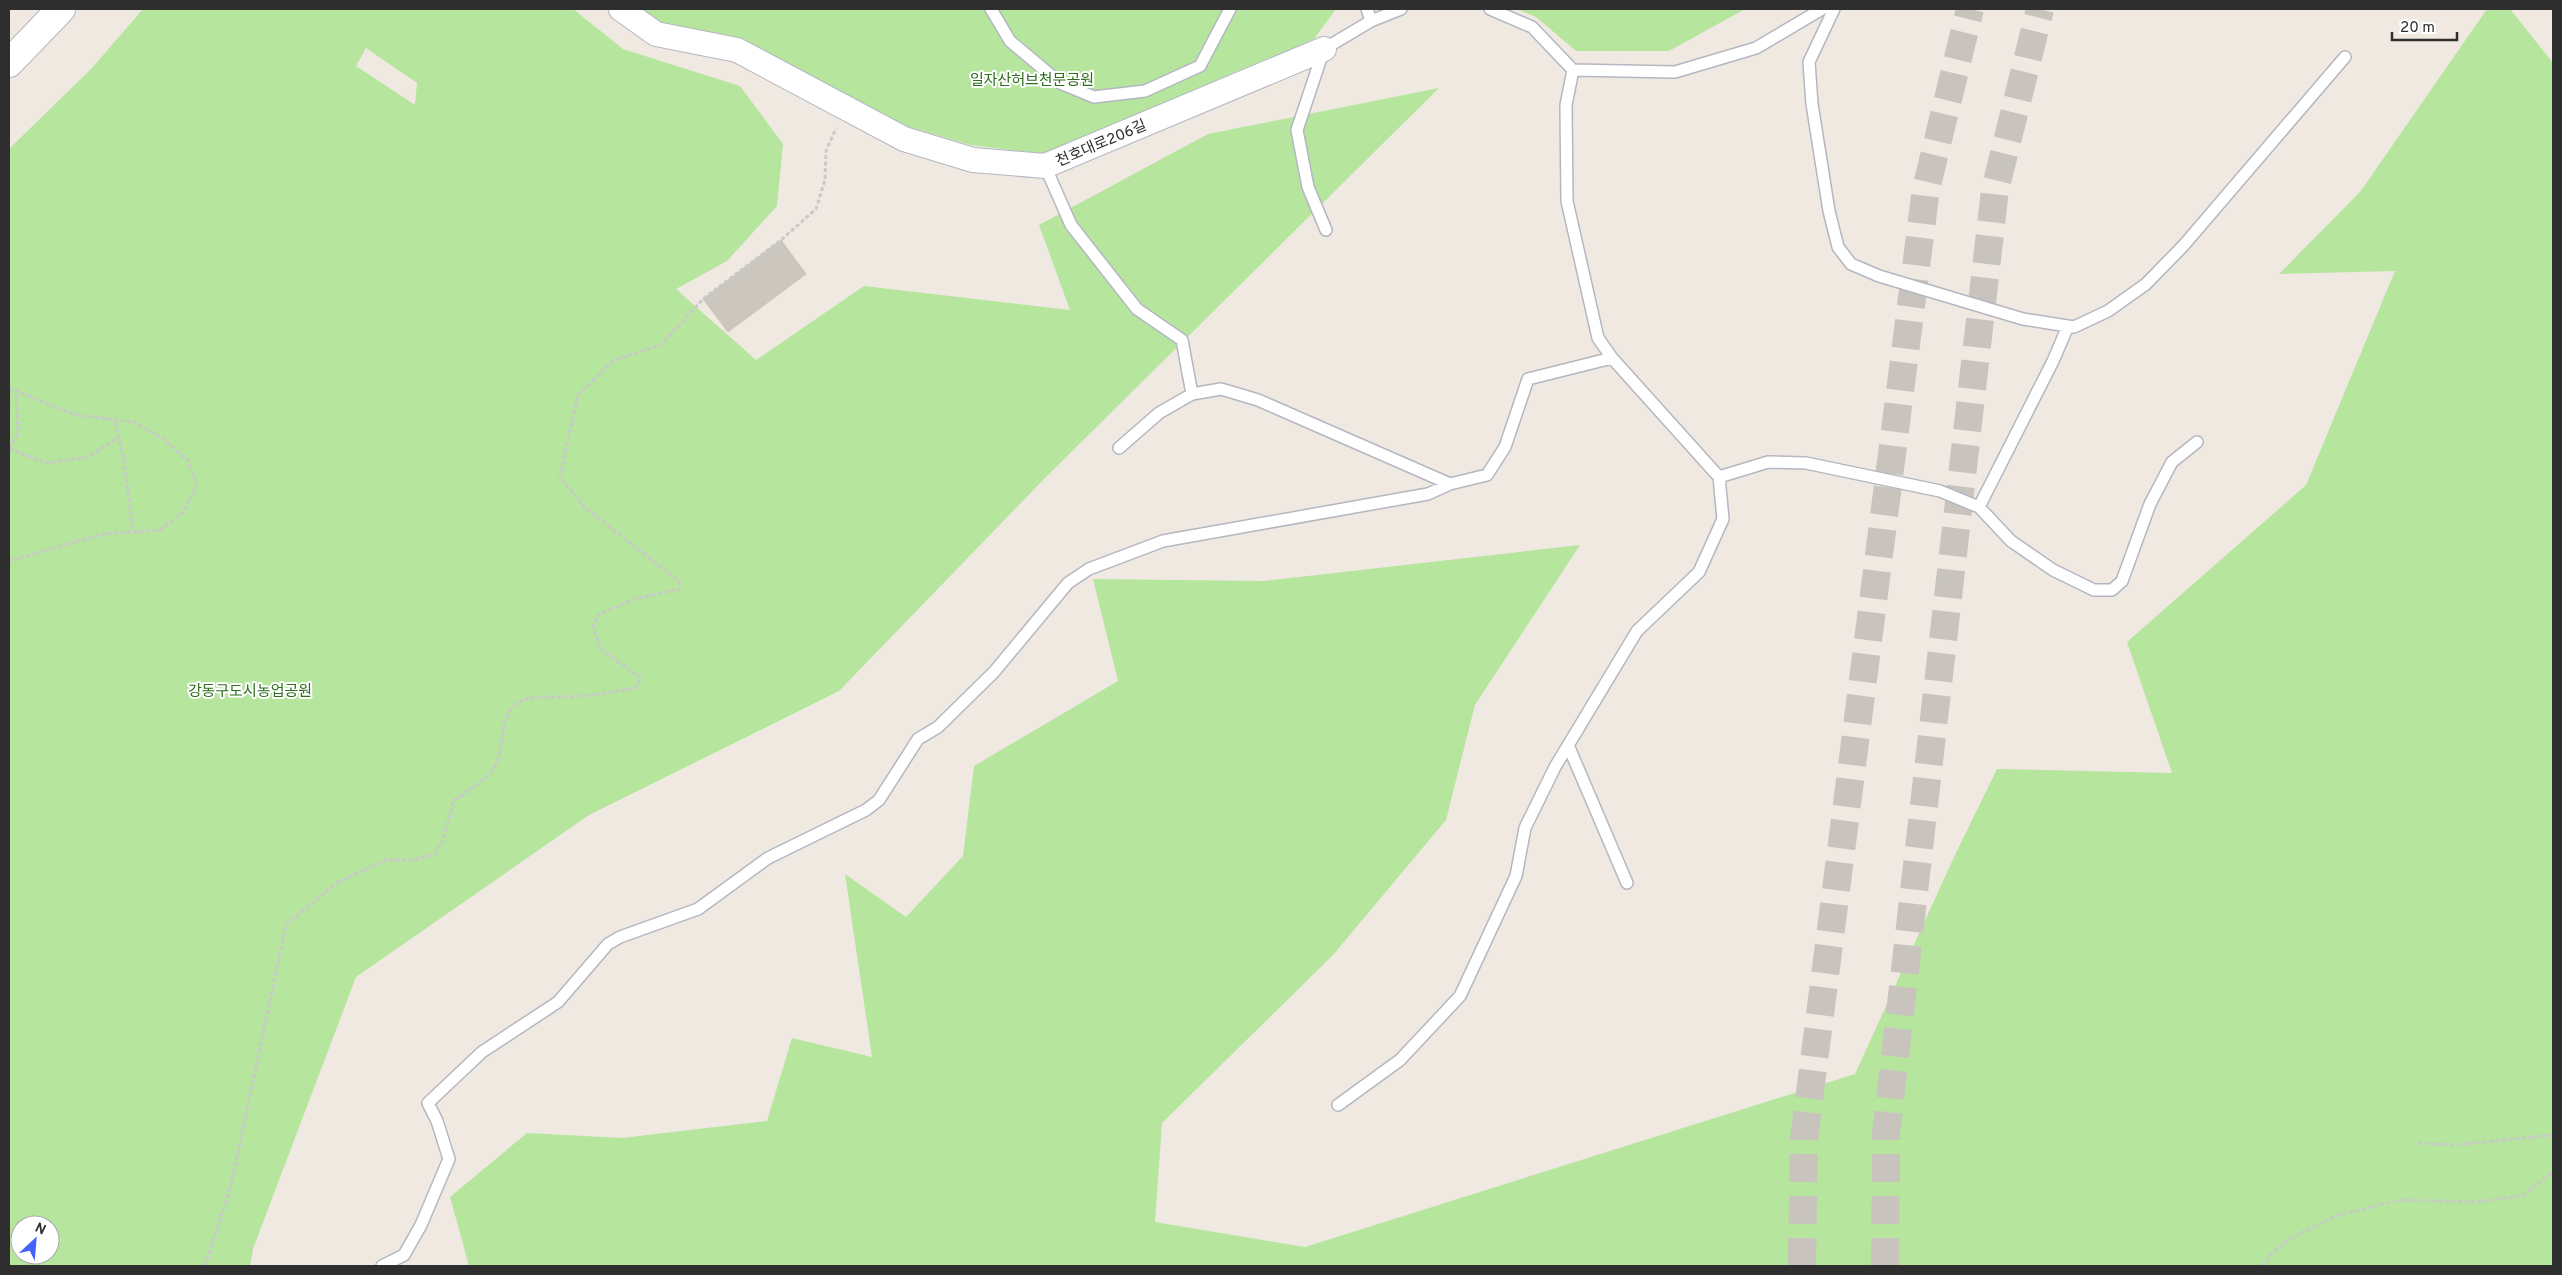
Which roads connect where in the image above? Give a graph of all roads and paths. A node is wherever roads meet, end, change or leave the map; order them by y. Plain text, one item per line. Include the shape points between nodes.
1 (61, 9) edge
2 (621, 9) edge
3 (991, 9) edge
4 (1230, 9) edge
5 (1367, 9) edge
6 (1401, 9) edge
7 (1490, 9) edge
8 (1822, 9) edge
9 (1834, 9) edge
10 (1371, 21) junction
11 (1324, 49) junction
12 (2345, 57) dead end
13 (9, 63) edge
14 (1572, 70) junction
15 (845, 107) junction
16 (1044, 166) junction
17 (1326, 230) dead end
18 (2068, 326) junction
19 (1612, 358) junction
20 (9, 388) edge
21 (16, 391) junction
22 (1192, 394) junction
23 (115, 422) junction
24 (119, 437) junction
25 (2197, 442) dead end
26 (1118, 448) dead end
27 (9, 449) edge
28 (1719, 477) junction
29 (1450, 484) junction
30 (1979, 507) junction
31 (133, 530) junction
32 (9, 561) edge
33 (1568, 745) junction
34 (1627, 883) dead end
35 (1338, 1105) dead end
36 (2553, 1134) edge
37 (2418, 1143) dead end
38 (2553, 1172) edge
39 (205, 1266) edge
40 (382, 1266) edge
41 (2262, 1266) edge

1 - 13 main road
2 - 15 street, 천호대로206길 via 656,34 737,50
3 - 4 lane via 1010,41 1060,84 1094,97 1145,91 1200,66
5 - 10 lane
6 - 10 lane, 천호대로206길
7 - 14 lane via 1532,27
8 - 14 lane via 1756,48 1675,72
9 - 18 lane via 1809,62 1824,182 1838,247 1851,264 1879,276 2023,319
10 - 11 lane, 천호대로206길
11 - 16 street, 천호대로206길
11 - 17 lane via 1297,130 1308,187
12 - 18 lane via 2184,245 2146,284 2108,312 2074,327
14 - 19 lane via 1566,105 1567,201 1598,338
15 - 16 street, 천호대로206길 via 904,139 973,160
15 - 39 path via 826,150 825,180 816,209 703,299 662,344 614,360 578,395 560,476 584,507 680,582 679,589 635,600 599,614 593,626 600,648 641,678 636,688 523,700 511,707 501,732 501,746 494,768 476,786 454,800 443,840 435,854 412,860 386,860 338,882 286,925 231,1186
16 - 22 lane via 1071,225 1137,309 1182,340
18 - 30 lane
19 - 28 lane
19 - 29 lane via 1528,379 1505,447 1487,475
20 - 21 path
21 - 23 path via 75,416
21 - 27 path via 18,433
22 - 26 lane via 1159,413
22 - 29 lane via 1221,390 1258,400
23 - 24 path
23 - 31 path via 134,422 162,438 188,462 197,485 183,512 160,530
24 - 27 path via 88,457 48,463
24 - 31 path
25 - 30 lane via 2172,462 2150,504 2122,581 2112,590 2094,590 2053,570 2011,541
28 - 30 lane via 1768,462 1806,463 1940,491
28 - 33 lane via 1723,519 1699,572 1637,631
29 - 40 lane via 1428,494 1163,541 1088,568 1068,583 994,672 938,726 918,739 879,800 866,810 768,858 698,909 608,944 558,1002 482,1052 428,1103 449,1159 421,1225 404,1255
31 - 32 path via 102,534
33 - 34 lane
33 - 35 lane via 1525,828 1516,876 1460,996 1400,1060
36 - 37 path via 2456,1145
38 - 41 path via 2522,1196 2476,1202 2399,1200 2336,1216 2292,1237 2272,1252

